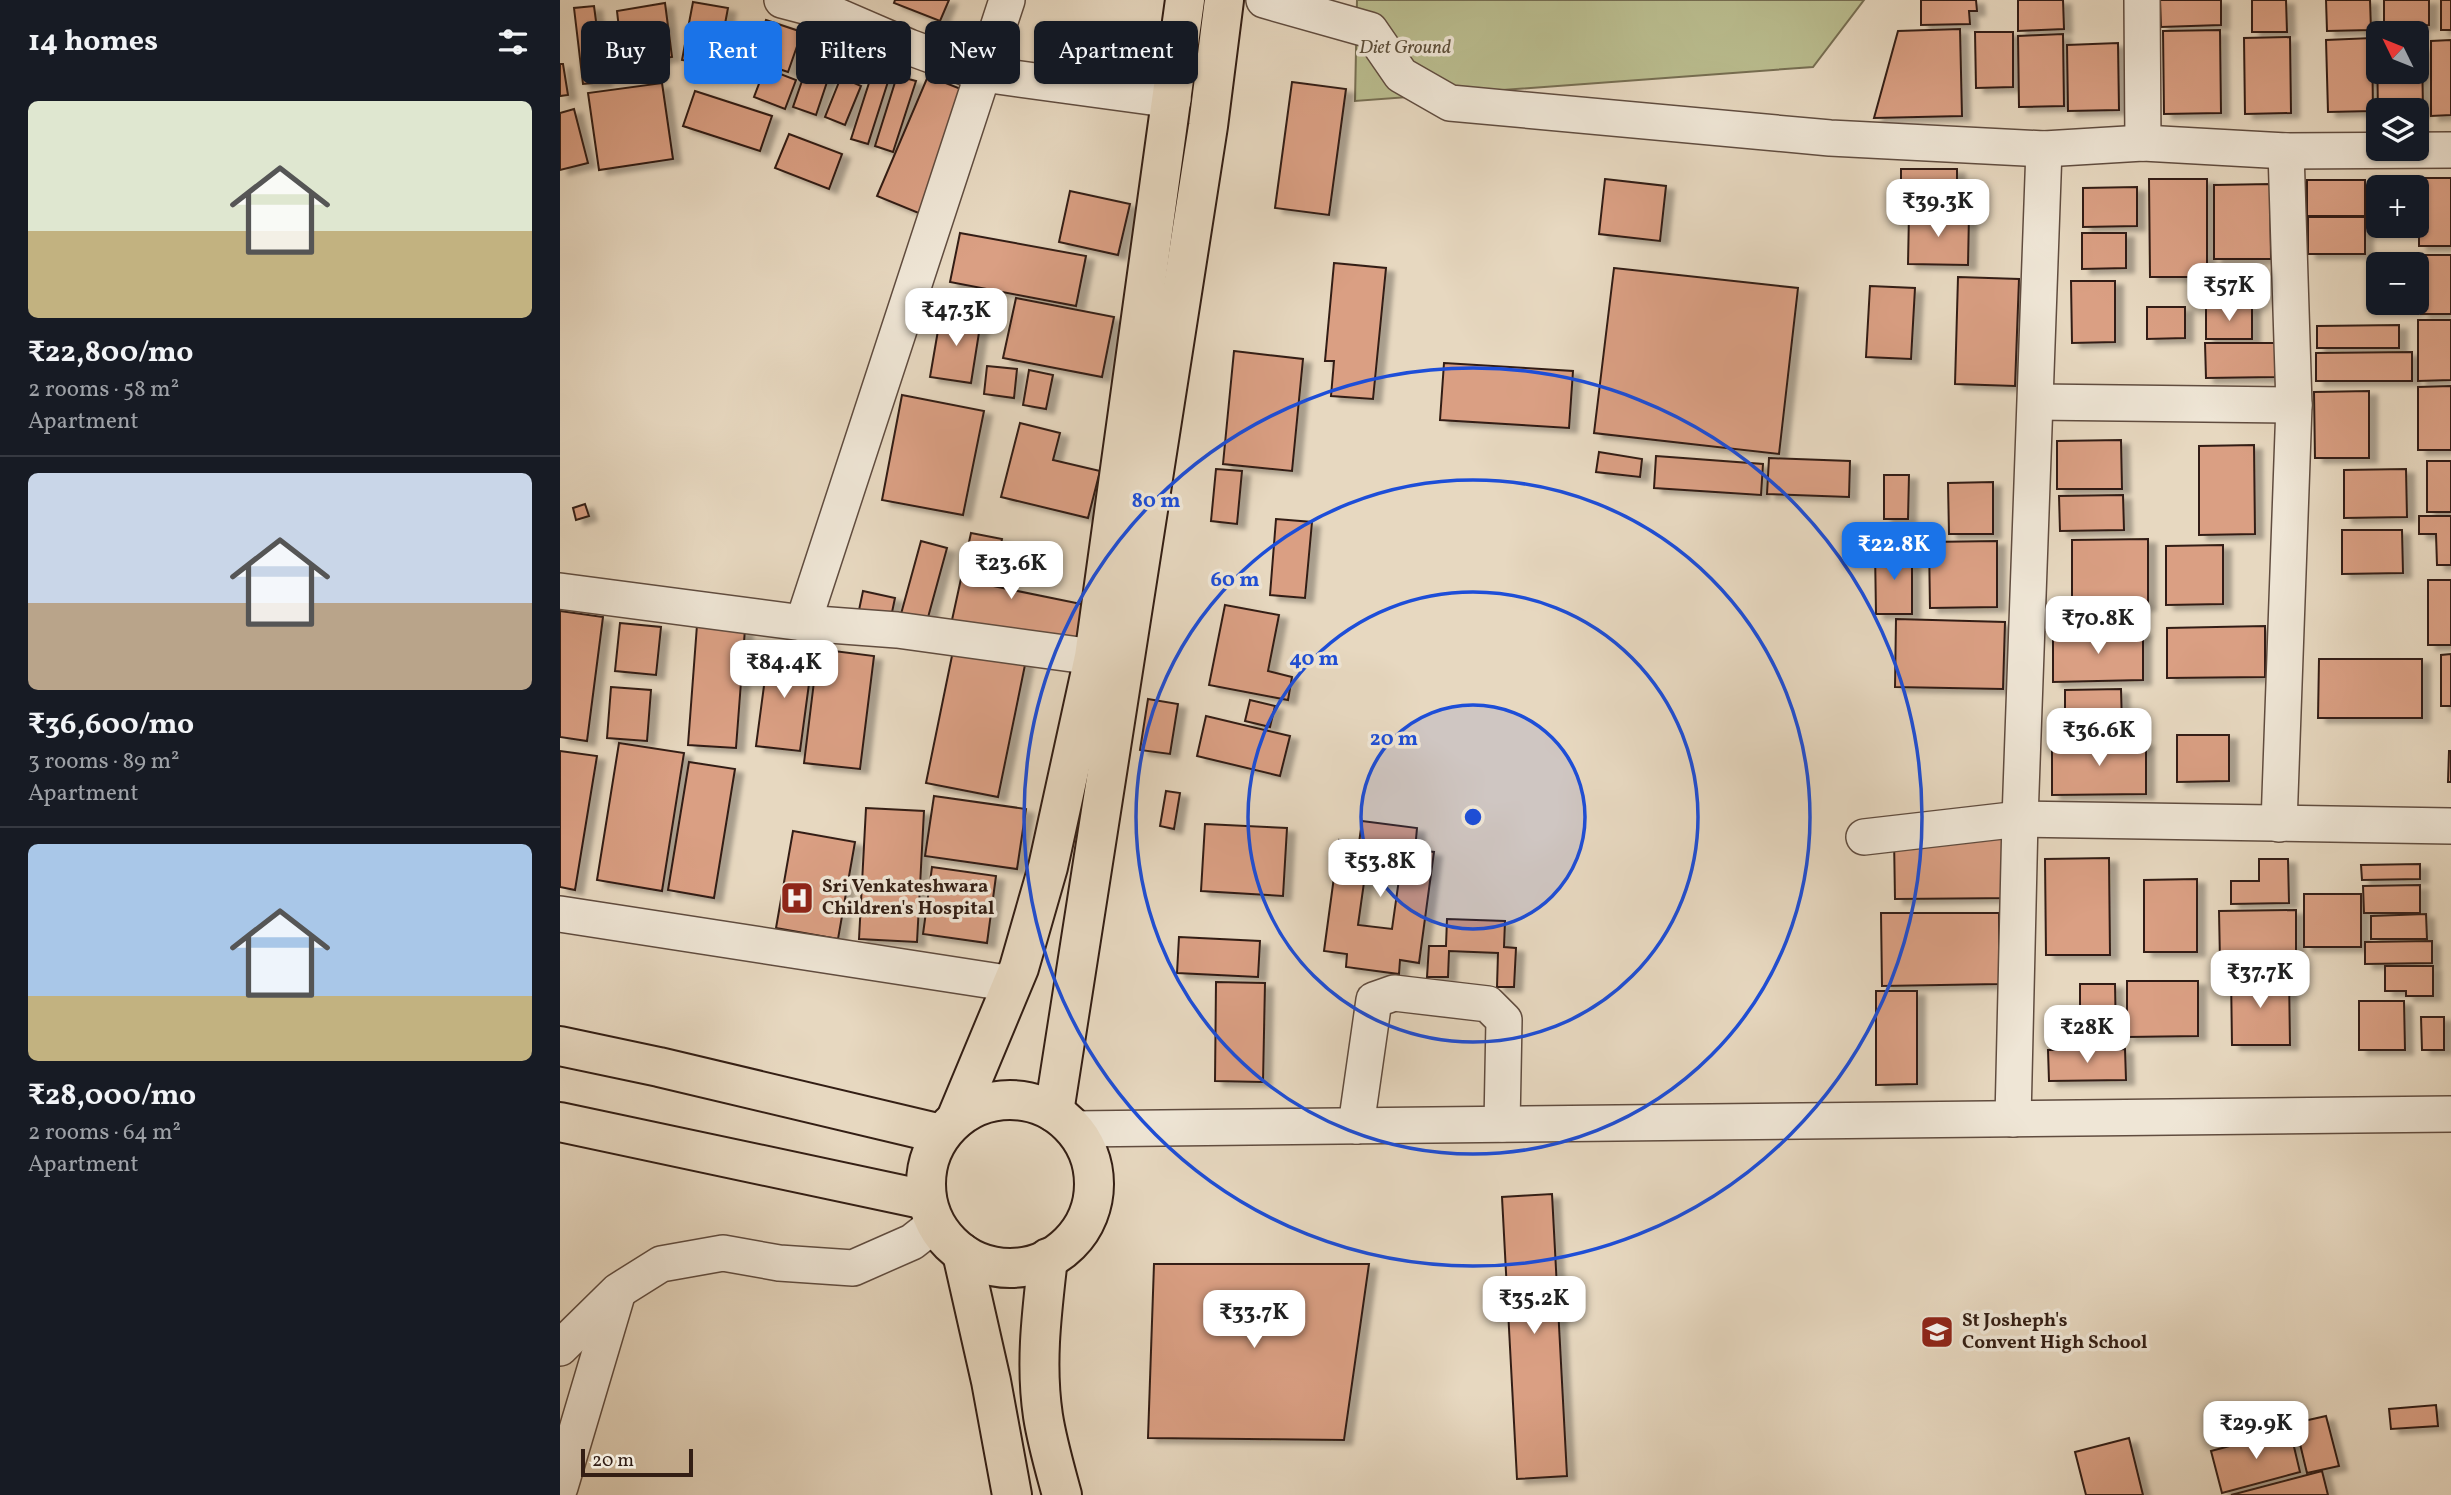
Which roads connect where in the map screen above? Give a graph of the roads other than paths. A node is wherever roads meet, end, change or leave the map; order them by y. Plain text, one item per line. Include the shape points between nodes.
1 (782, 0) edge
2 (1007, 0) edge
3 (1185, 0) edge
4 (1224, 0) edge
5 (1264, 0) edge
6 (2142, 0) edge
7 (1000, 21) edge
8 (925, 53) edge
9 (1020, 79) edge
10 (980, 84) edge
11 (1173, 100) junction
12 (2143, 143) junction
13 (2044, 149) junction
14 (2451, 150) edge
15 (2286, 152) junction
16 (2036, 402) junction
17 (2294, 405) junction
18 (560, 591) edge
19 (803, 623) junction
20 (1094, 657) junction
21 (2020, 819) junction
22 (2279, 824) junction
23 (2451, 826) edge
24 (1864, 838) dead end
25 (560, 914) edge
26 (1013, 984) junction
27 (560, 1046) edge
28 (2451, 1114) edge
29 (2013, 1119) junction
30 (1064, 1120) junction
31 (560, 1122) edge
32 (1502, 1124) junction
33 (1356, 1126) junction
34 (948, 1127) junction
35 (931, 1212) junction
36 (962, 1254) junction
37 (1048, 1258) junction
38 (618, 1291) junction
39 (560, 1348) edge
40 (560, 1488) edge
41 (1012, 1495) edge
42 (1062, 1495) edge

1 - 8 street via 828,12
2 - 7 street
3 - 11 main road
4 - 30 main road
5 - 13 street via 1370,30 1401,75 1450,103 1830,138
6 - 12 street
9 - 11 street
10 - 19 street
11 - 20 main road
12 - 13 street
12 - 15 street
13 - 16 street
14 - 15 street
15 - 17 street
16 - 17 street
16 - 21 street
17 - 22 street
18 - 19 street
19 - 20 street via 897,630
20 - 26 main road via 1048,867
21 - 22 street
21 - 24 street
21 - 29 street
22 - 23 street
25 - 26 street
26 - 34 main road
27 - 34 main road
28 - 29 street
29 - 32 street
30 - 33 street
30 - 34 main road via 1030,1102 1004,1100 978,1106
30 - 37 main road via 1087,1150 1094,1175 1092,1200 1083,1224 1068,1244
31 - 35 main road
32 - 33 street
32 - 33 street via 1504,1020 1488,1004 1394,993 1374,1000
34 - 35 main road via 928,1163
35 - 36 main road via 947,1240
35 - 38 street via 912,1242 853,1268 779,1263 723,1253 662,1264
36 - 37 main road via 1004,1268
36 - 41 main road
37 - 42 main road via 1040,1378 1043,1416
38 - 39 street
38 - 40 street

